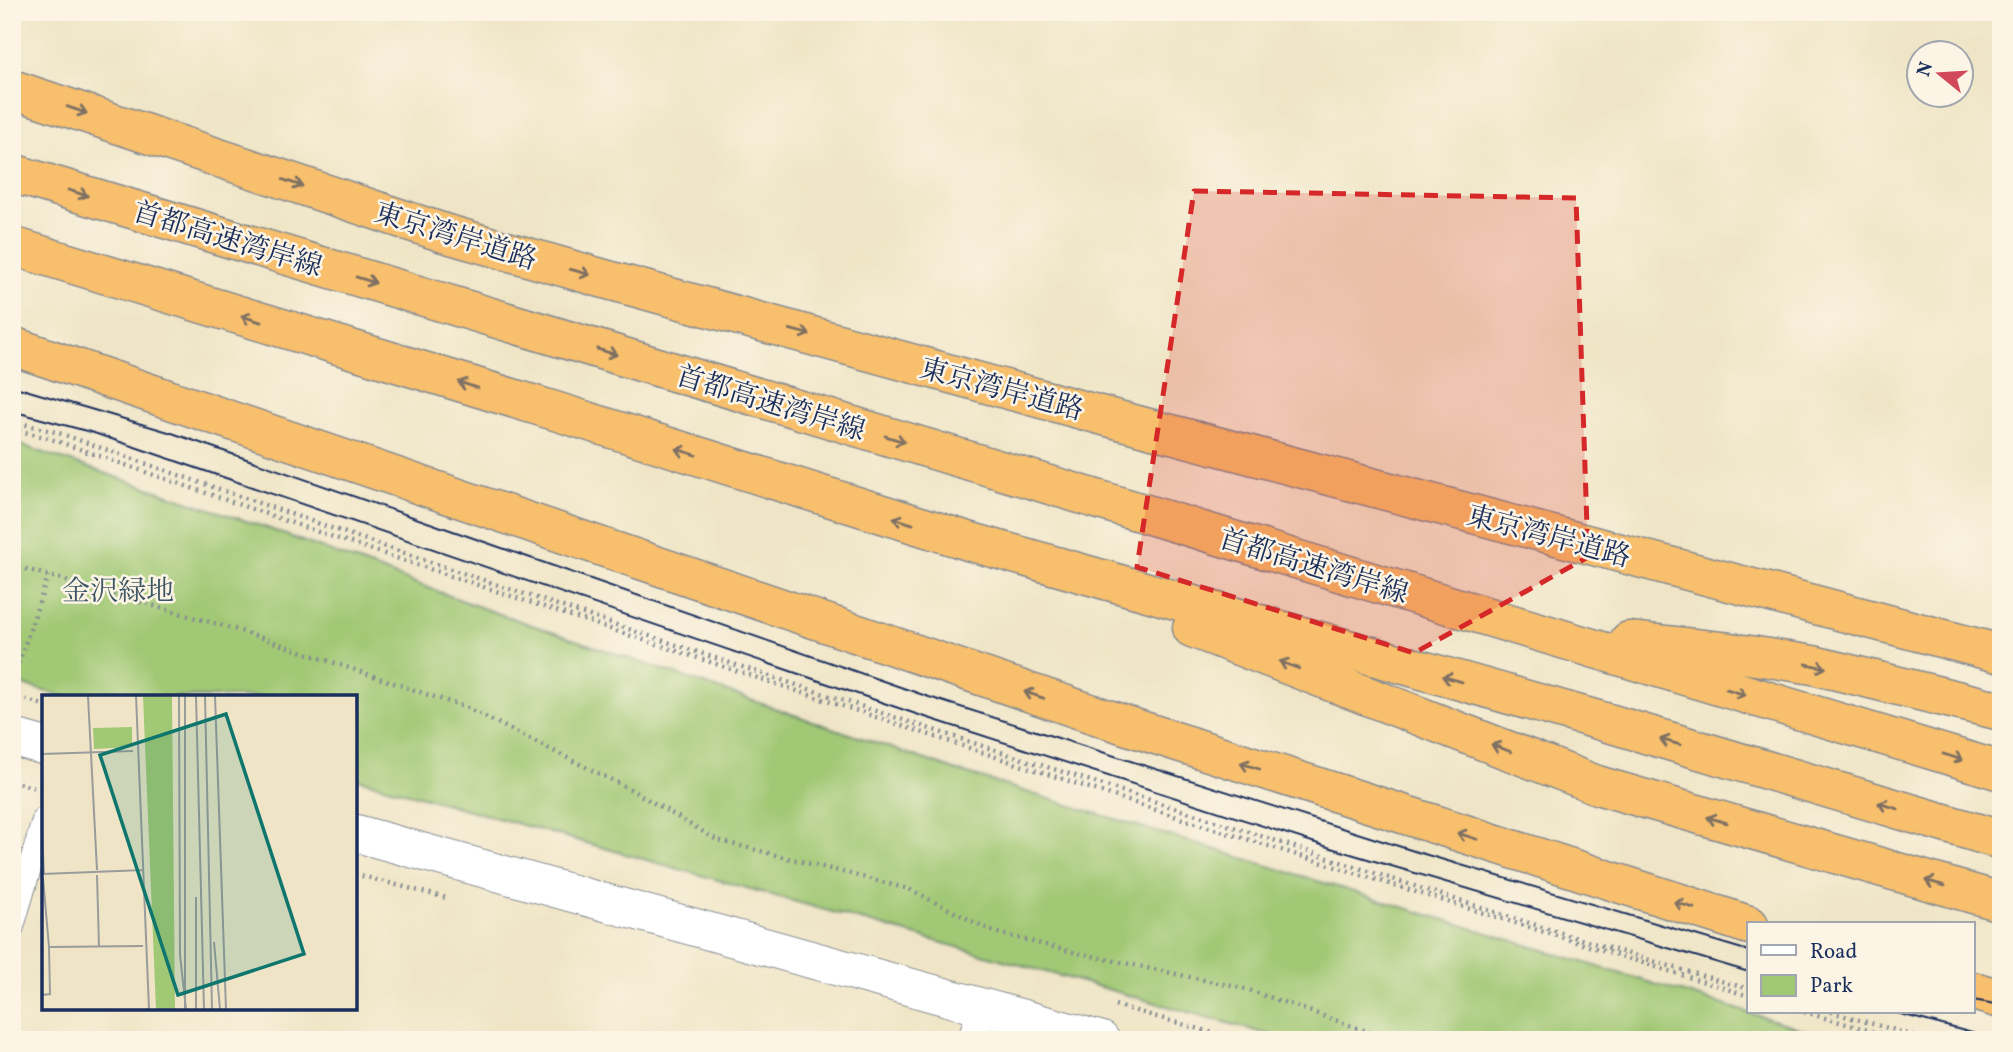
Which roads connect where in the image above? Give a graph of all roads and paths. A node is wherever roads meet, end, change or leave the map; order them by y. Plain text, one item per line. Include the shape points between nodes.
1 (12, 89) edge
2 (12, 173) edge
3 (12, 246) edge
4 (12, 345) edge
5 (12, 421) edge
6 (12, 429) edge
7 (968, 541) junction
8 (12, 565) edge
9 (48, 576) junction
10 (1529, 630) junction
11 (2001, 654) edge
12 (12, 683) edge
13 (12, 696) edge
14 (42, 704) edge
15 (2001, 711) edge
16 (12, 737) edge
17 (42, 745) edge
18 (2001, 771) edge
19 (12, 781) edge
20 (42, 789) edge
21 (42, 826) edge
22 (357, 834) edge
23 (2001, 839) edge
24 (2001, 902) edge
25 (1747, 924) edge
26 (12, 928) edge
27 (1747, 988) edge
28 (1974, 991) edge
29 (1747, 995) edge
30 (2001, 999) edge
31 (1811, 1014) edge
32 (1838, 1014) edge
33 (978, 1023) edge
34 (1101, 1040) edge
35 (1392, 1040) edge
36 (1903, 1040) edge
37 (1930, 1040) edge

1 -> 11 highway, 東京湾岸道路 via 444,233 608,280
2 -> 10 highway, 首都高速湾岸線
7 -> 3 highway
25 -> 4 highway via 1125,725
5 - 27 path via 60,433 646,635 1086,779
6 - 29 path via 1185,820
23 -> 7 highway
24 -> 7 highway via 1597,785
8 - 9 path
9 - 12 path
9 - 35 path via 241,631 467,708 630,789 717,841 909,889 994,932 1246,989
10 -> 15 highway via 1813,665
10 -> 18 highway
13 - 14 path
16 - 17 street
19 - 20 path
21 - 26 street
22 - 33 street
28 - 30 highway
31 - 36 path
32 - 37 path
33 - 34 street

